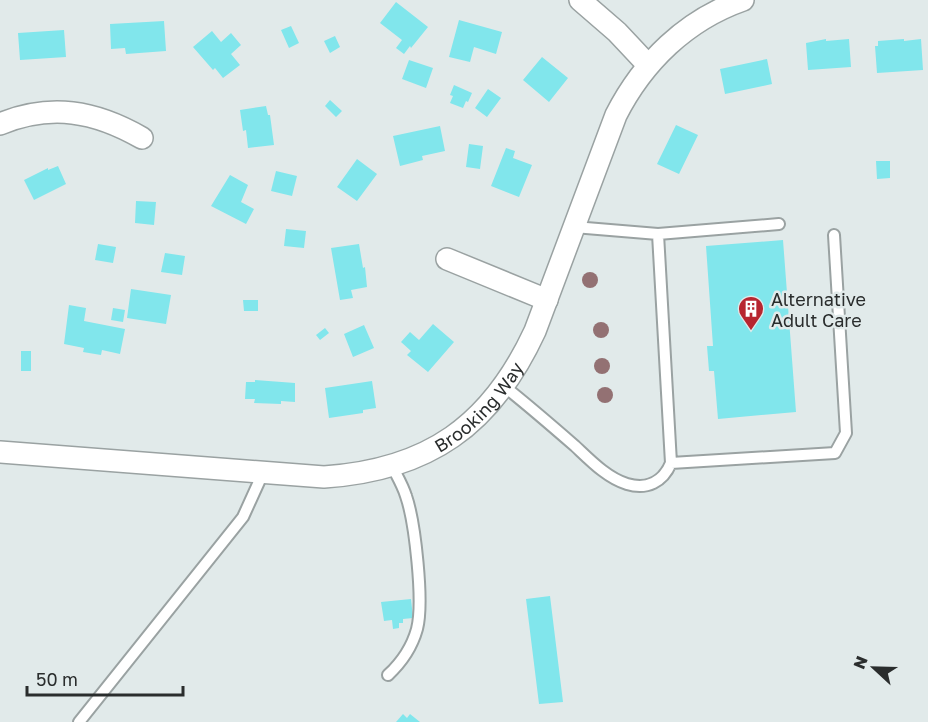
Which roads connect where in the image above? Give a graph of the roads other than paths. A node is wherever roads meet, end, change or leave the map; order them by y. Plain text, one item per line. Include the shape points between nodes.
1 (580, 0) edge
2 (743, 0) edge
3 (648, 65) junction
4 (0, 124) edge
5 (142, 138) dead end
6 (780, 224) dead end
7 (574, 227) junction
8 (658, 234) junction
9 (834, 235) dead end
10 (447, 259) dead end
11 (547, 300) junction
12 (505, 387) junction
13 (0, 452) edge
14 (671, 463) junction
15 (392, 466) junction
16 (263, 473) junction
17 (388, 675) dead end
18 (79, 722) edge

1 - 3 street
2 - 3 street, Brooking Way via 702,19 675,38
3 - 7 street, Brooking Way via 616,115
4 - 5 street via 42,112 68,111 111,122
6 - 8 lane
7 - 8 lane
7 - 11 street, Brooking Way
8 - 14 lane
9 - 14 lane via 846,433 835,453
10 - 11 street
11 - 12 street, Brooking Way via 521,361
12 - 14 lane via 603,471 624,484 653,484 667,474
12 - 15 street, Brooking Way via 471,423 444,443
13 - 16 street, Brooking Way
15 - 16 street, Brooking Way via 357,475 324,477
15 - 17 lane via 406,495 413,525 420,605 417,629 403,661
16 - 18 lane via 243,517

